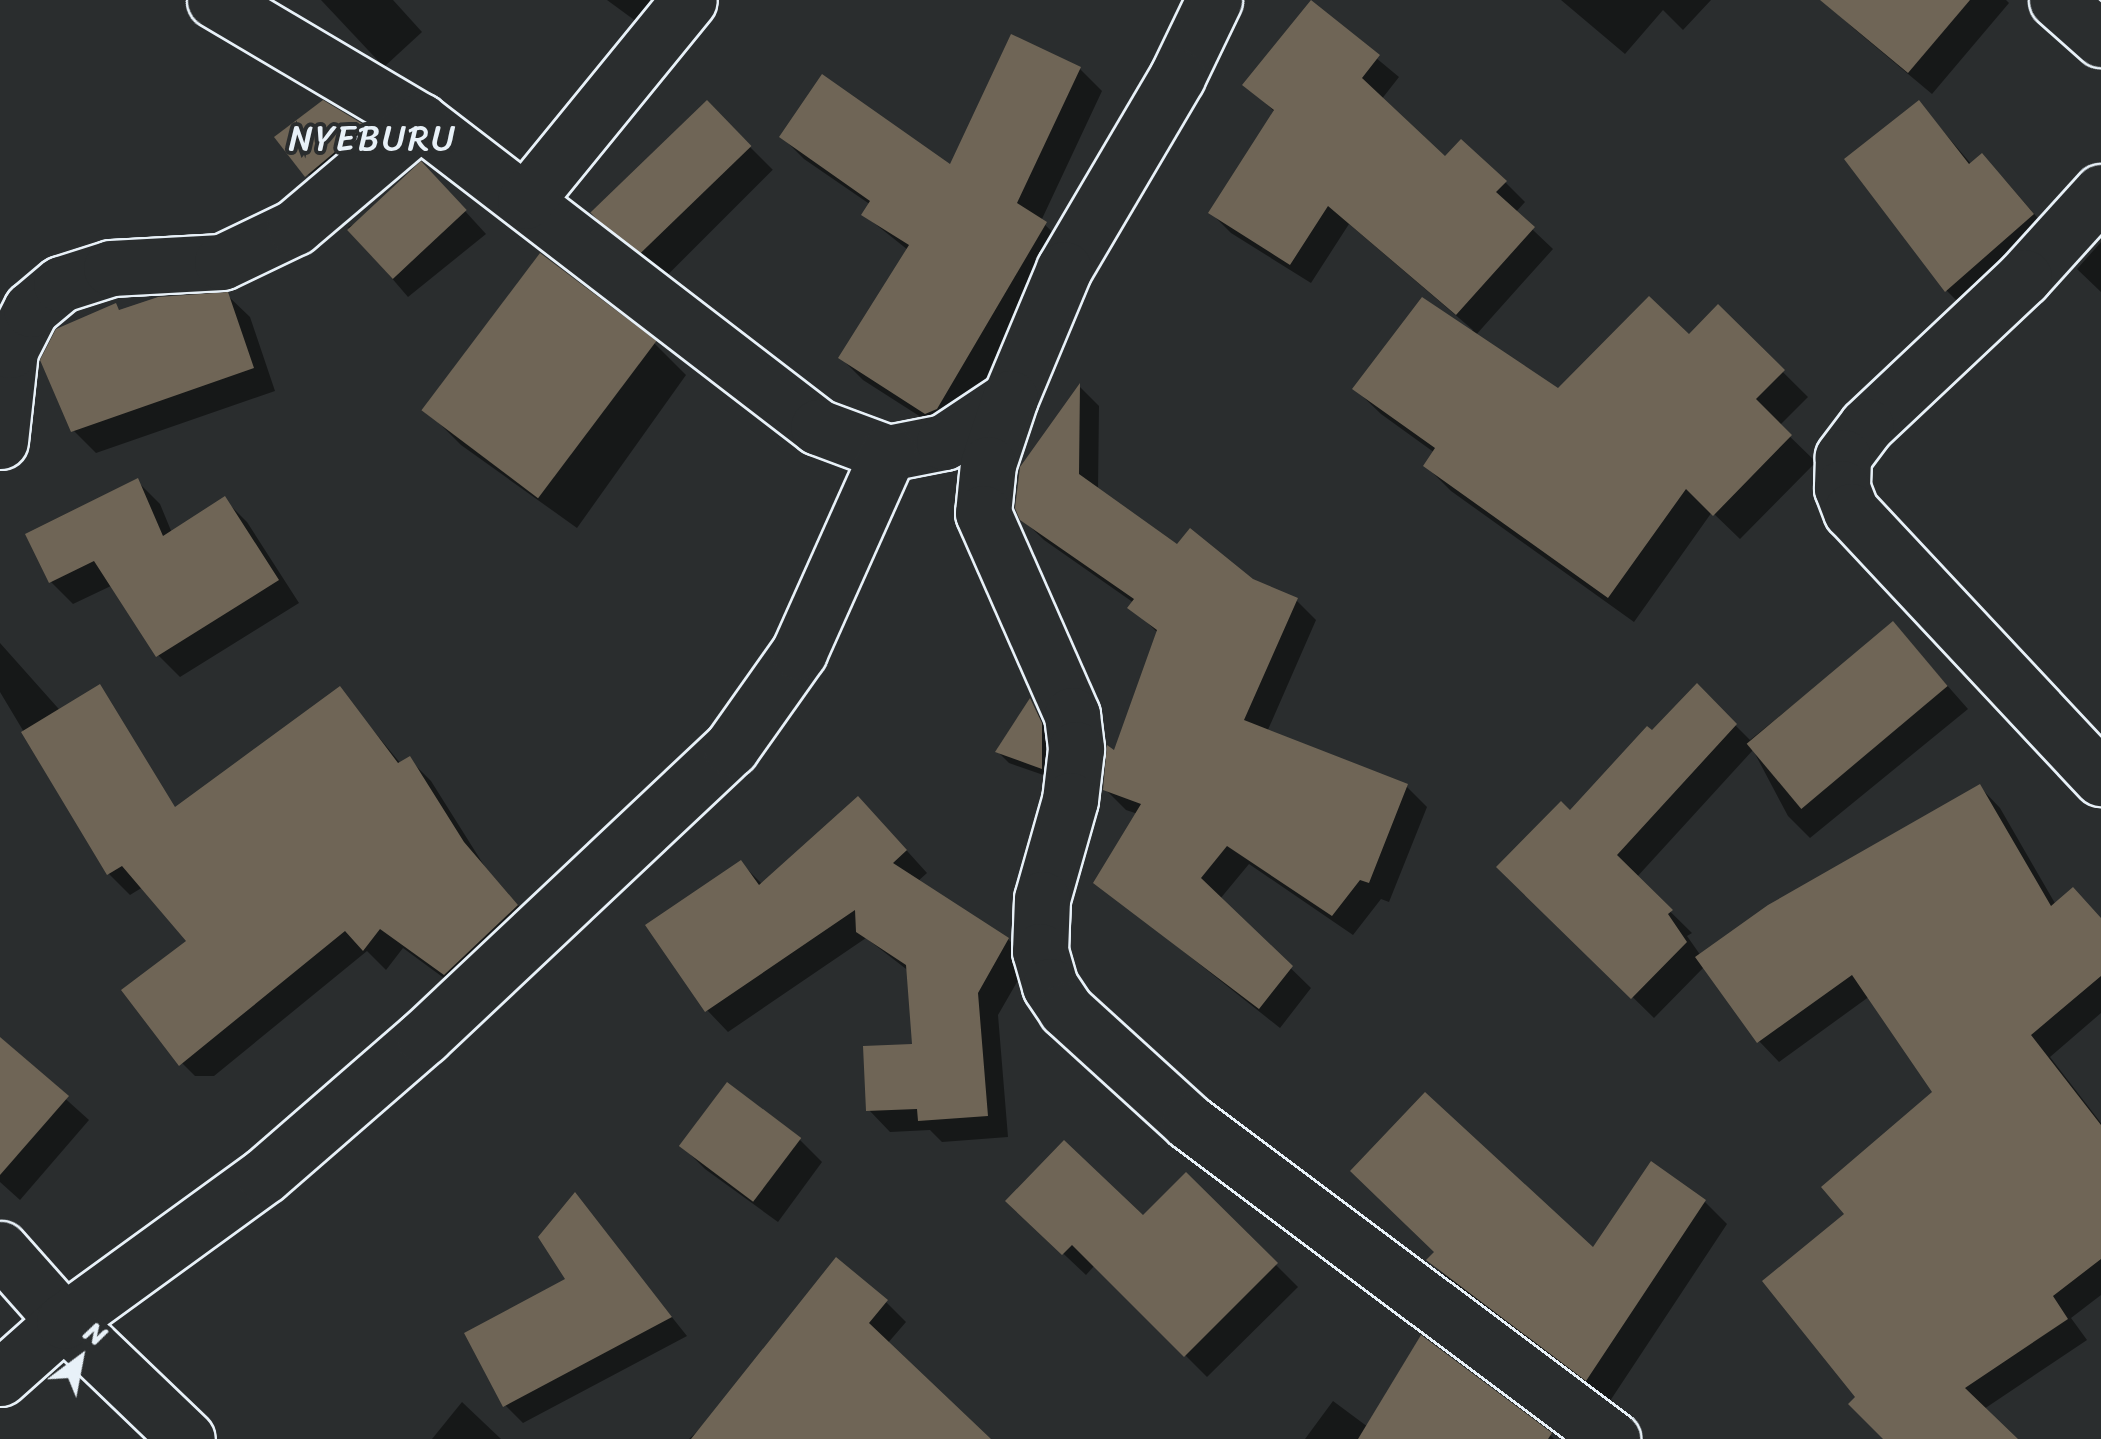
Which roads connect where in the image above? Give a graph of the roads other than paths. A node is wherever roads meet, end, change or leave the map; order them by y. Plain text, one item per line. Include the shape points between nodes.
1 (215, 0) edge
2 (690, 0) edge
3 (1214, 0) edge
4 (2057, 0) edge
5 (2101, 39) edge
6 (420, 120) junction
7 (2101, 192) edge
8 (525, 201) junction
9 (1010, 398) junction
10 (0, 441) edge
11 (888, 452) junction
12 (2101, 778) edge
13 (0, 1249) edge
14 (64, 1321) junction
15 (0, 1378) edge
16 (187, 1439) edge
17 (1612, 1439) edge

1 - 6 street
2 - 8 street
3 - 9 street via 1064,269
4 - 5 street
6 - 8 street
6 - 10 street via 295,227 222,262 110,268 61,284 31,309 10,350
7 - 12 street via 2024,277 1866,426 1843,458 1842,488 1851,511
8 - 11 street via 818,428
9 - 11 street via 944,442
9 - 17 street via 988,464 983,513 1072,715 1076,749 1070,800 1042,898 1040,952 1050,986 1066,1010 1190,1122
11 - 14 street via 798,652 731,748 424,1037 265,1175
13 - 14 street
14 - 15 street
14 - 16 street

